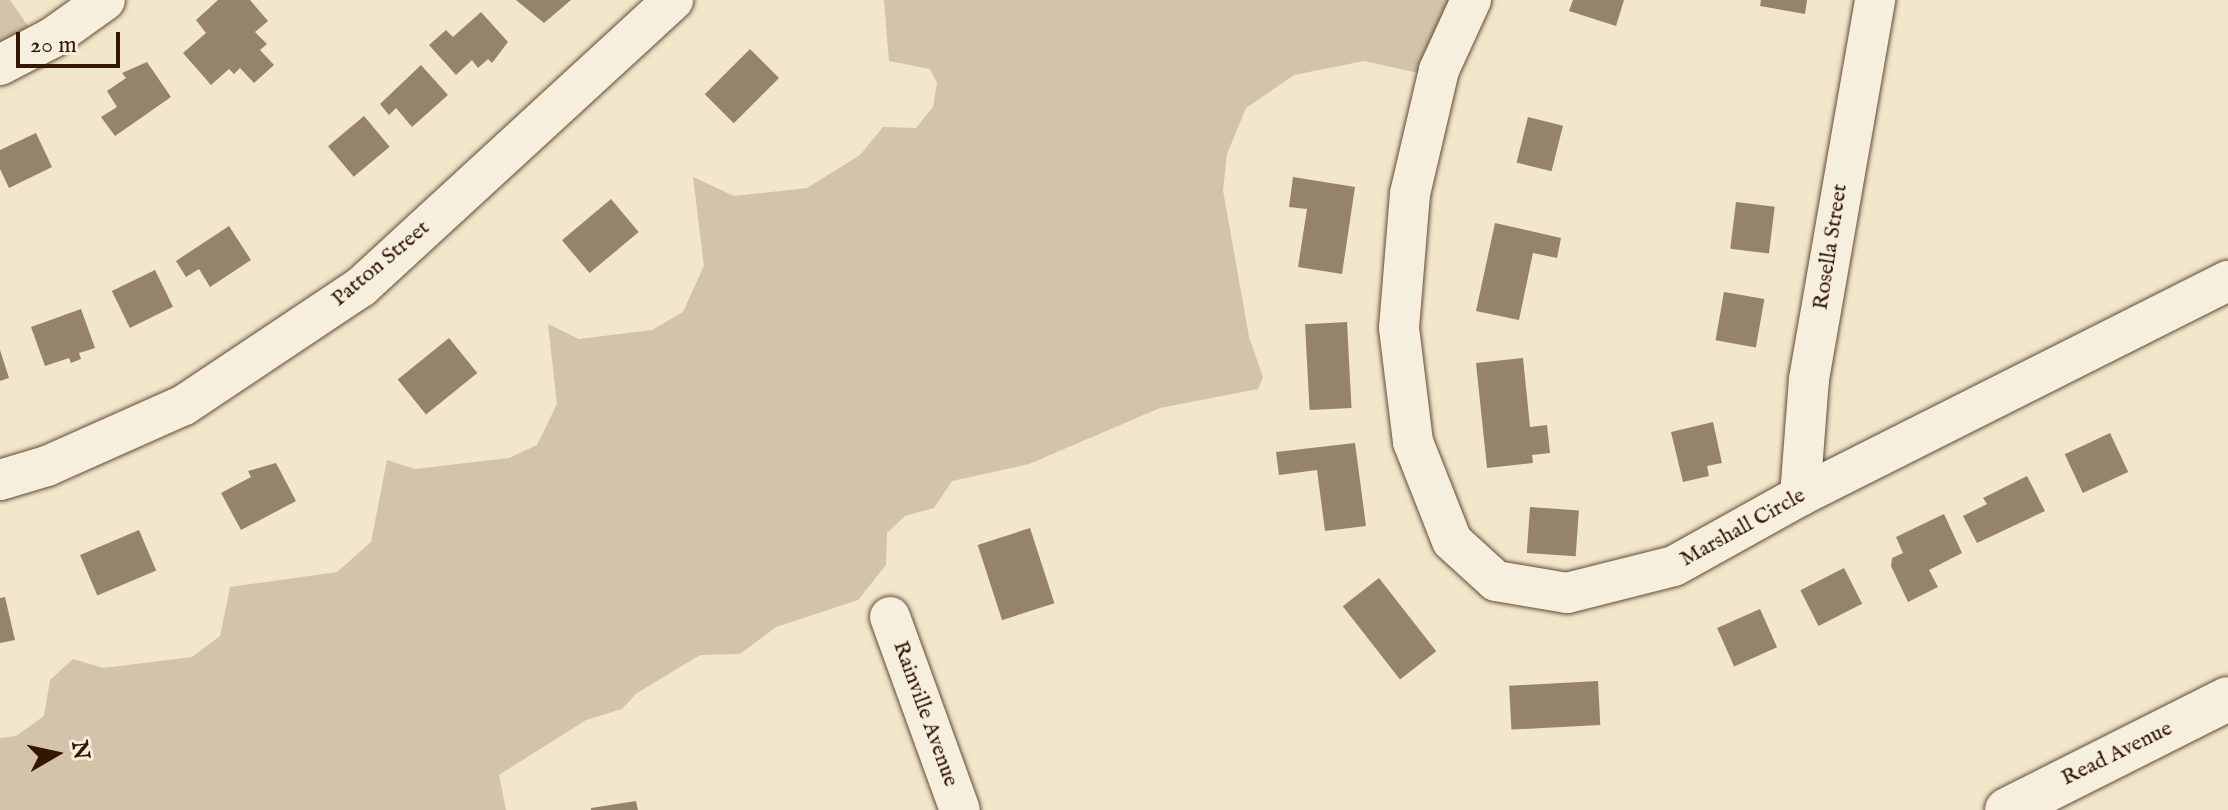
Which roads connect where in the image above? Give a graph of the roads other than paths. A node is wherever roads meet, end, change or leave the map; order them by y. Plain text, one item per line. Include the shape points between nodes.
1 (105, 0) edge
2 (673, 0) edge
3 (1471, 0) edge
4 (1875, 0) edge
5 (0, 65) edge
6 (2228, 281) edge
7 (0, 480) edge
8 (1800, 496) junction
9 (890, 617) dead end
10 (2228, 699) edge
11 (960, 810) edge
12 (2007, 810) edge

1 - 5 street via 52,38
2 - 7 street, Patton Street via 361,287 184,405 47,466
3 - 8 street, Marshall Circle via 1439,70 1410,194 1399,328 1413,442 1452,541 1496,581 1567,593 1674,566
4 - 8 street, Rosella Street via 1809,379
6 - 8 street, Marshall Circle
9 - 11 street, Rainville Avenue
10 - 12 street, Read Avenue

